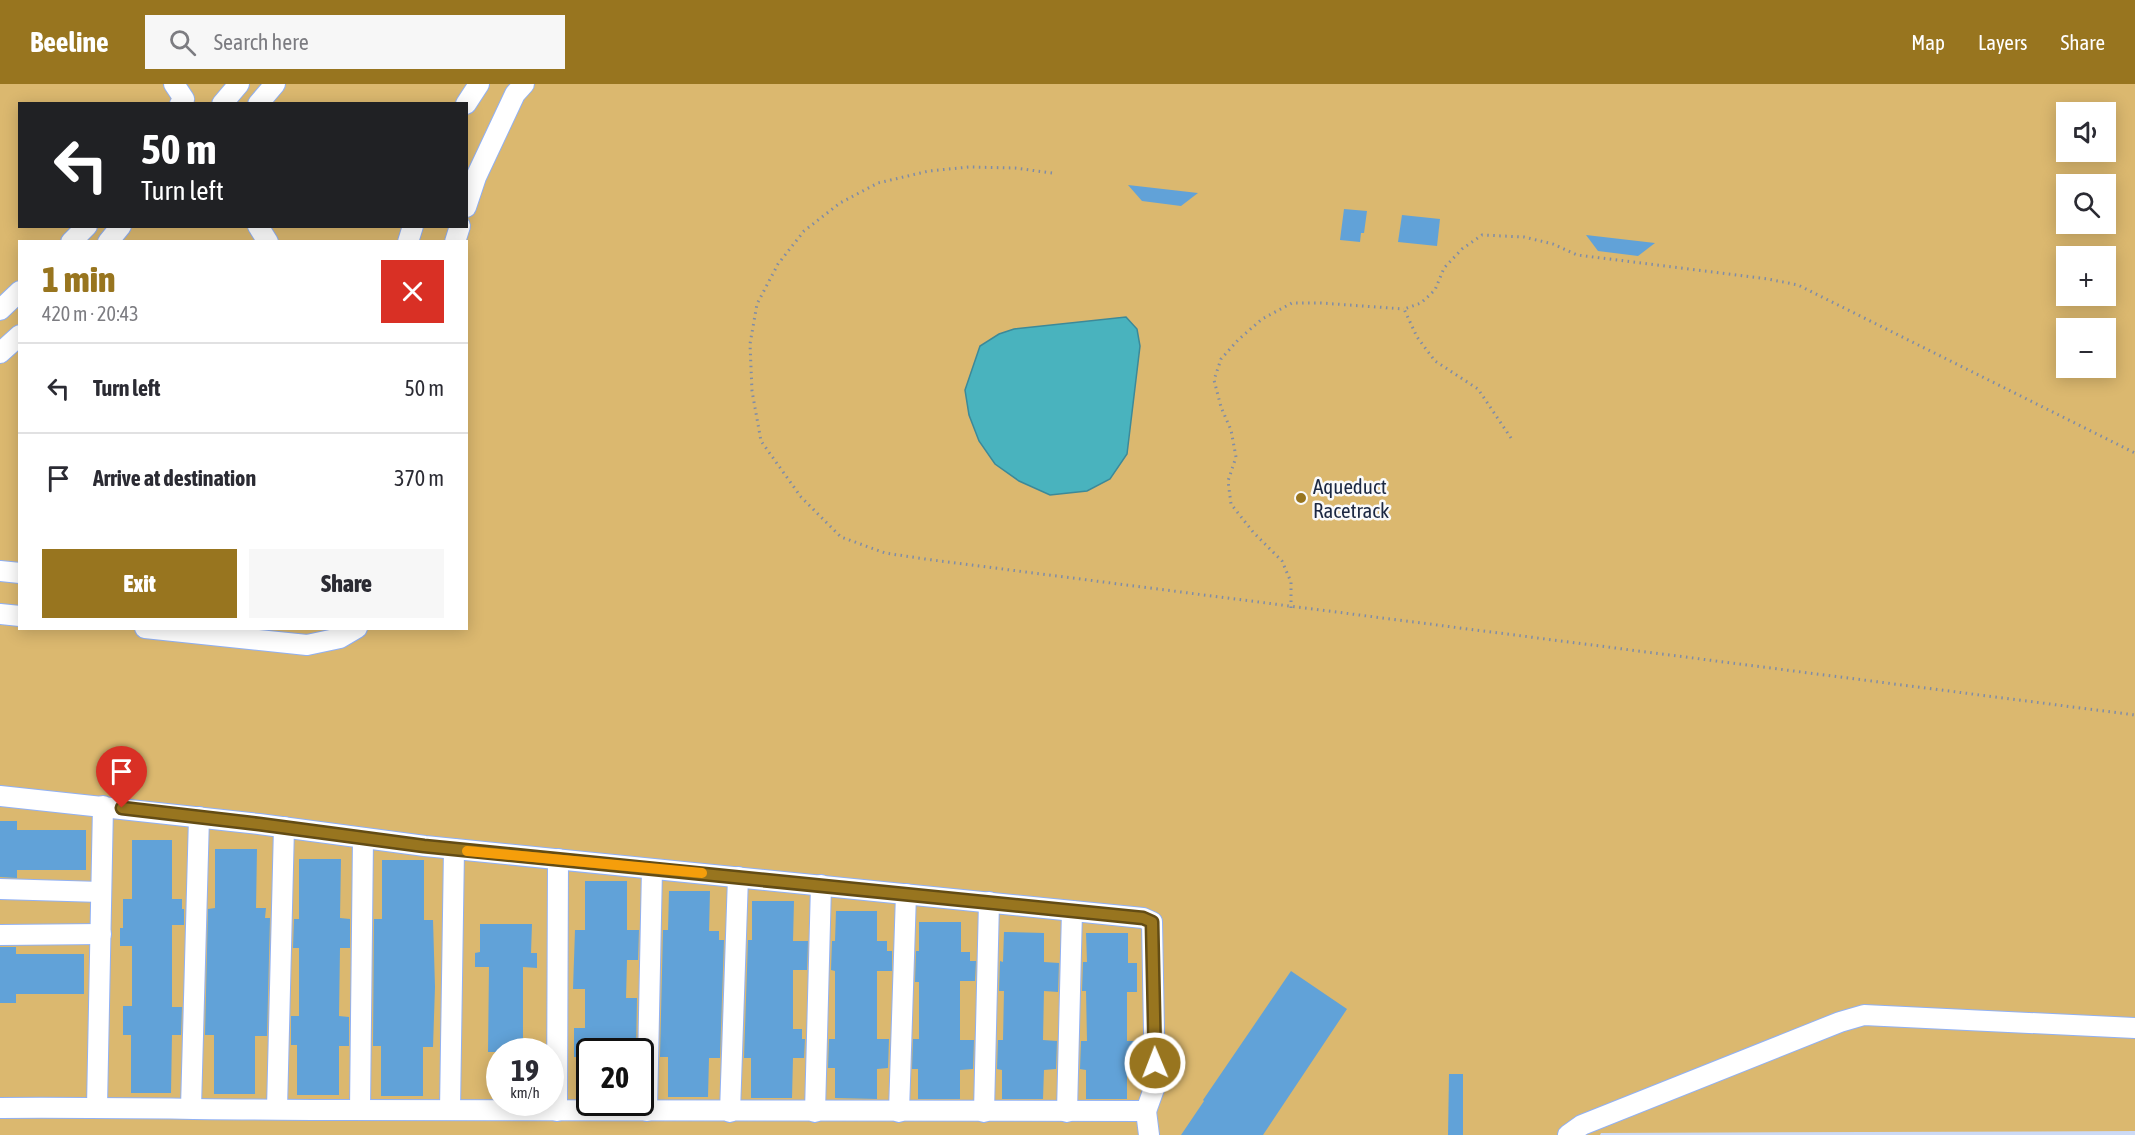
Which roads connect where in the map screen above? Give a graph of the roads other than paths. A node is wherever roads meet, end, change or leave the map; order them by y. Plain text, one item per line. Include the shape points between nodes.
1 (174, 84) edge
2 (239, 84) edge
3 (275, 84) edge
4 (478, 84) edge
5 (524, 84) edge
6 (182, 102) edge
7 (224, 102) edge
8 (260, 102) edge
9 (467, 102) edge
10 (468, 201) edge
11 (85, 228) edge
12 (119, 228) edge
13 (73, 240) edge
14 (110, 240) edge
15 (18, 293) edge
16 (0, 310) edge
17 (18, 336) edge
18 (0, 353) edge
19 (0, 571) edge
20 (18, 573) edge
21 (0, 614) edge
22 (18, 616) edge
23 (164, 630) edge
24 (354, 630) edge
25 (0, 796) edge
26 (103, 806) junction
27 (199, 817) junction
28 (284, 827) junction
29 (363, 838) junction
30 (454, 849) junction
31 (558, 860) junction
32 (652, 869) junction
33 (738, 877) junction
34 (821, 885) junction
35 (0, 889) edge
36 (101, 892) junction
37 (906, 894) junction
38 (989, 902) junction
39 (1072, 911) junction
40 (101, 934) junction
41 (0, 935) edge
42 (2135, 1028) edge
43 (557, 1038) edge
44 (649, 1038) edge
45 (97, 1107) junction
46 (0, 1108) edge
47 (191, 1108) junction
48 (277, 1109) junction
49 (360, 1110) junction
50 (450, 1110) junction
51 (486, 1110) edge
52 (654, 1111) edge
53 (1146, 1111) junction
54 (730, 1112) junction
55 (815, 1112) junction
56 (899, 1112) junction
57 (984, 1112) junction
58 (1067, 1112) junction
59 (1149, 1135) edge
60 (1568, 1135) edge

1 - 6 lane via 184,99
2 - 7 lane
3 - 8 lane
4 - 9 lane
5 - 10 lane via 515,94
11 - 13 lane
12 - 14 lane
15 - 16 lane
17 - 18 lane
19 - 20 lane
21 - 22 lane
23 - 24 lane via 307,645 340,639
25 - 26 lane
26 - 27 lane
26 - 36 lane
27 - 28 lane
27 - 47 lane
28 - 29 lane
28 - 48 lane
29 - 30 lane
29 - 49 lane
30 - 31 lane
30 - 50 lane
31 - 32 lane
31 - 43 lane
32 - 33 lane
32 - 44 lane
33 - 34 lane
33 - 54 lane
34 - 37 lane
34 - 55 lane
35 - 36 lane
36 - 40 lane
37 - 38 lane
37 - 56 lane
38 - 39 lane
38 - 57 lane
39 - 53 lane via 1152,922 1155,1086
39 - 58 lane
40 - 41 lane
40 - 45 lane
42 - 60 lane via 1864,1015 1582,1125
45 - 46 lane
45 - 47 lane
47 - 48 lane
48 - 49 lane
49 - 50 lane
50 - 51 lane
52 - 54 lane
53 - 58 lane
53 - 59 lane
54 - 55 lane
55 - 56 lane
56 - 57 lane
57 - 58 lane

